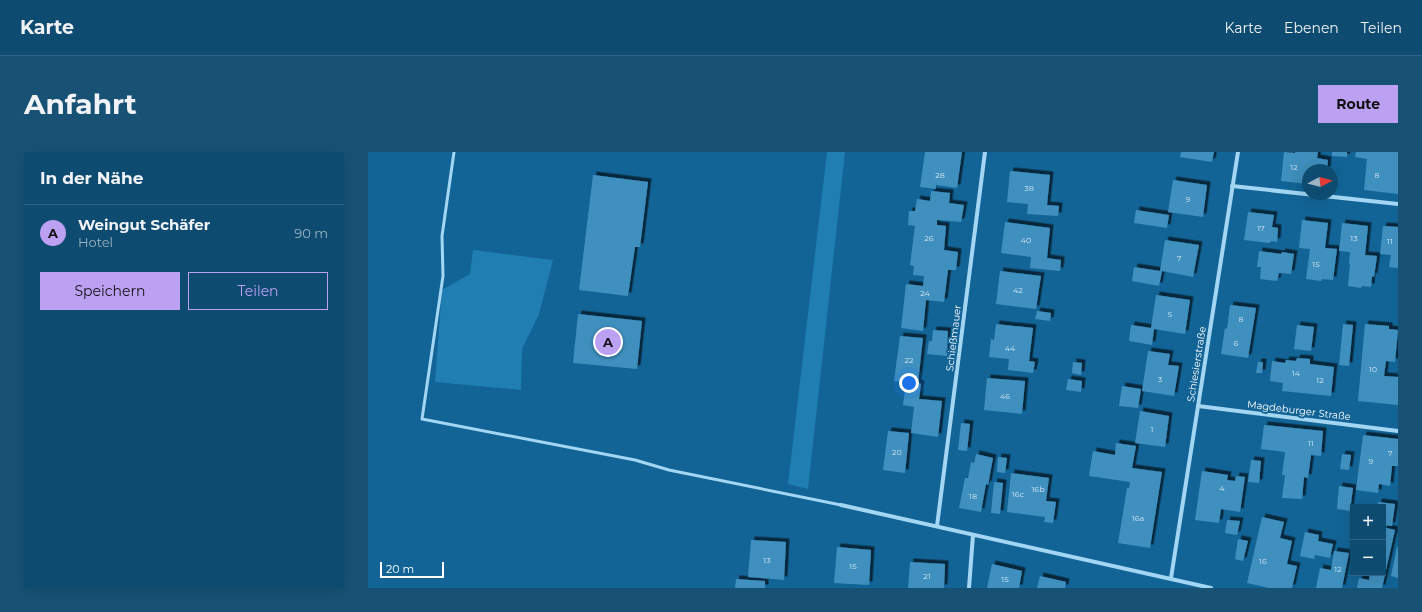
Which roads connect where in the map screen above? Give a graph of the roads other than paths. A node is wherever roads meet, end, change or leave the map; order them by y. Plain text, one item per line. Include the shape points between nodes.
1 (454, 152) edge
2 (985, 152) edge
3 (1238, 152) edge
4 (1232, 186) junction
5 (1398, 204) edge
6 (1198, 406) junction
7 (1398, 430) edge
8 (841, 505) joint
9 (937, 526) junction
10 (972, 535) junction
11 (1171, 578) junction
12 (969, 588) edge
13 (1211, 588) edge

1 - 8 lane via 442,236 443,276 422,419 635,460 669,470
2 - 9 street, Schießmauer
3 - 4 street, Schlesierstraße
4 - 5 street
4 - 6 street, Schlesierstraße
6 - 7 street, Magdeburger Straße
6 - 11 street, Schlesierstraße
8 - 9 street
9 - 10 street
10 - 11 street
10 - 12 street
11 - 13 street

